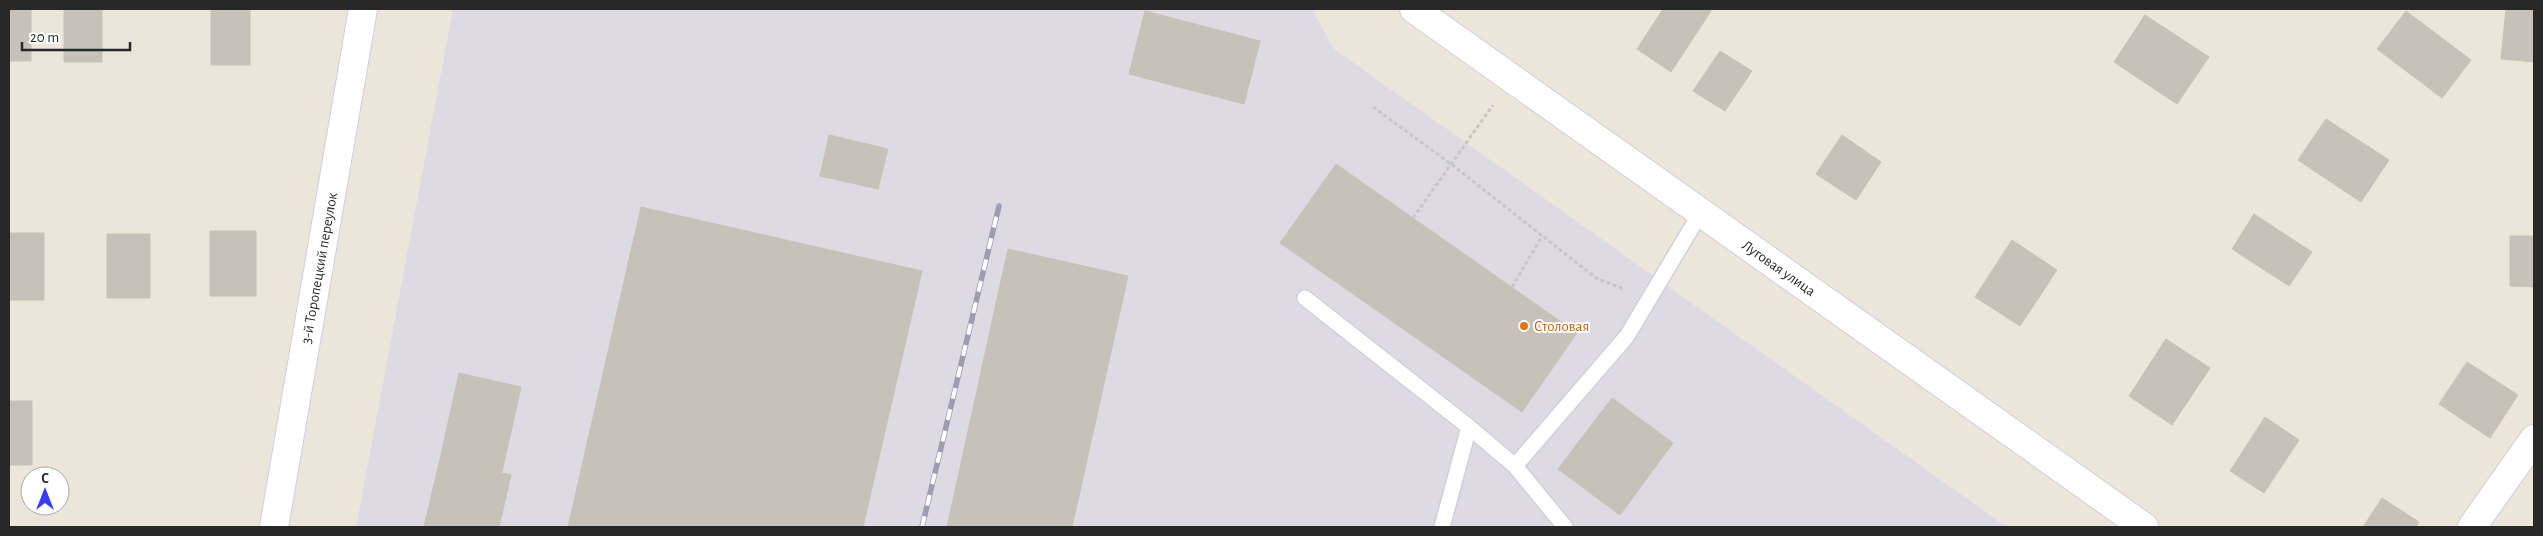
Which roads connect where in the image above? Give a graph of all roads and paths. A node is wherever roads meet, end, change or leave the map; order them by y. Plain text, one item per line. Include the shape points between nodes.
1 (363, 9) edge
2 (1414, 9) edge
3 (1512, 78) junction
4 (1373, 107) dead end
5 (1451, 164) junction
6 (1701, 212) junction
7 (1413, 218) dead end
8 (1542, 236) junction
9 (1512, 287) dead end
10 (1305, 298) dead end
11 (1649, 299) junction
12 (1469, 427) junction
13 (2534, 439) edge
14 (1515, 466) junction
15 (274, 527) edge
16 (1442, 527) edge
17 (1565, 527) edge
18 (2144, 527) edge
19 (2472, 527) edge

1 - 15 street, 3-й Торопецкий переулок
2 - 3 street, Луговая улица
3 - 5 path
3 - 6 street, Луговая улица
4 - 5 path
5 - 7 path
5 - 8 path
6 - 11 lane
6 - 18 street, Луговая улица
8 - 9 path
8 - 11 path via 1596,278
10 - 12 lane
11 - 14 lane via 1627,336
12 - 14 lane
12 - 16 lane
13 - 19 street
14 - 17 lane

